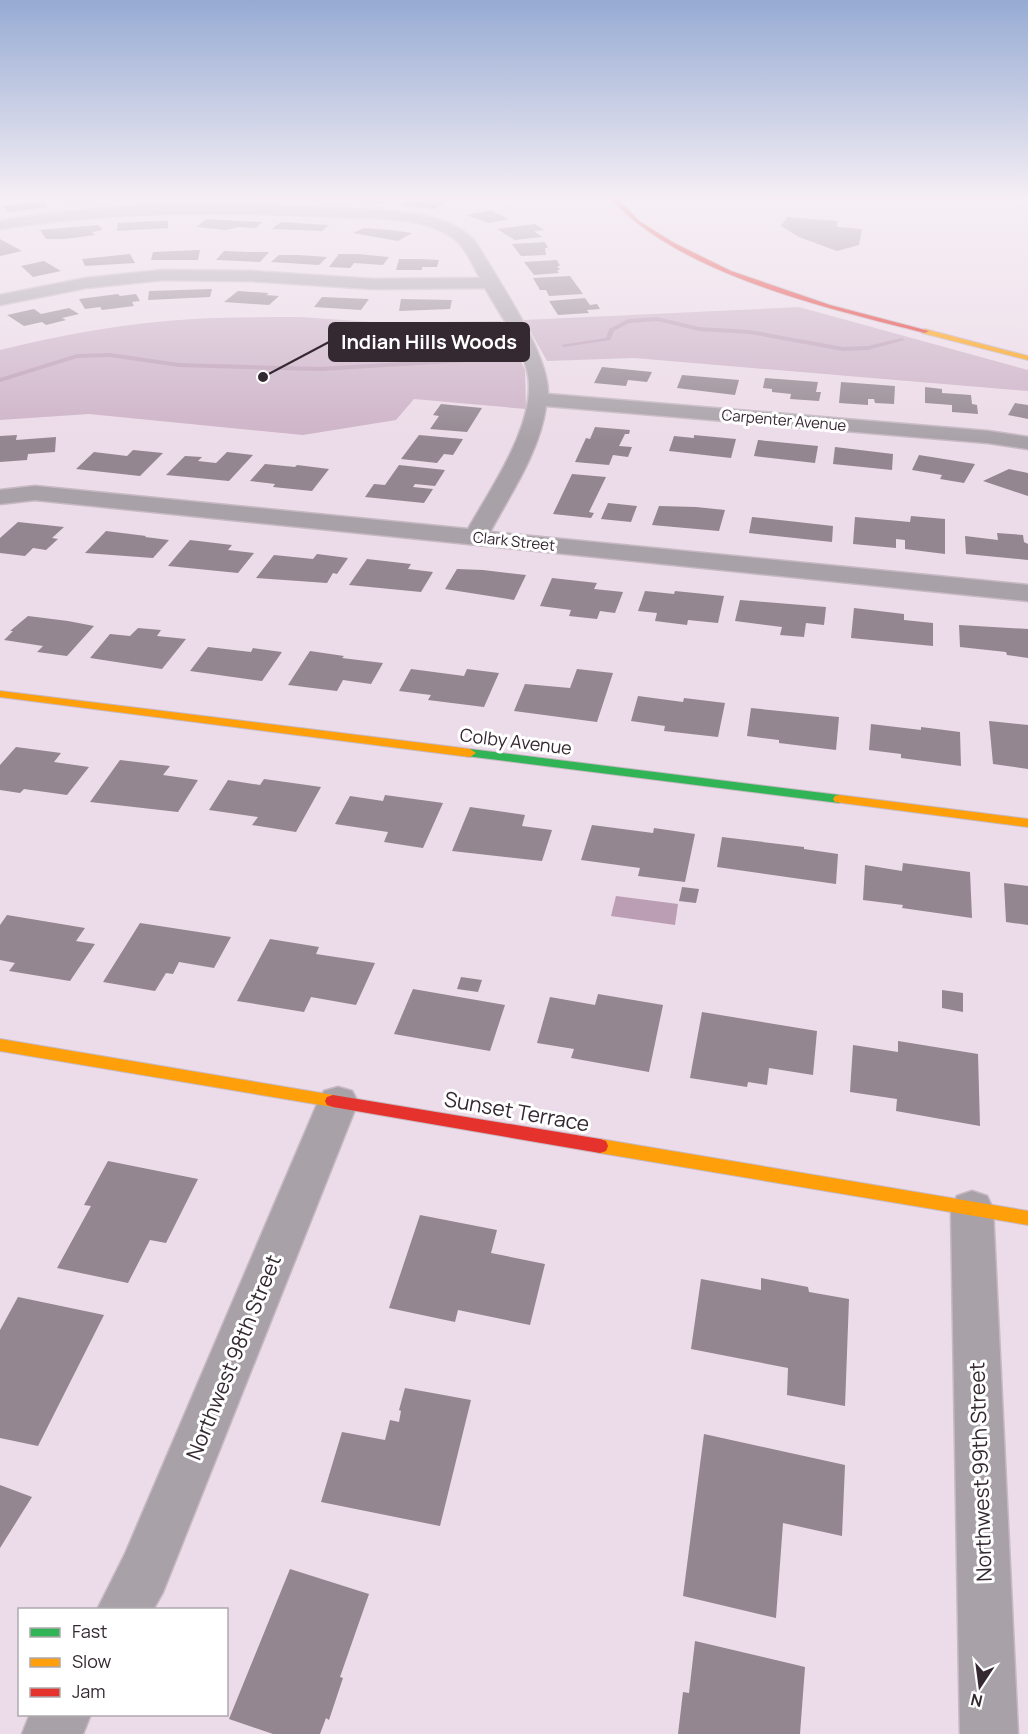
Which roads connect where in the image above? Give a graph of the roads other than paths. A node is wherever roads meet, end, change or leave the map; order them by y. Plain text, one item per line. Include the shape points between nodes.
1 (116, 280) edge
2 (319, 280) edge
3 (488, 280) edge
4 (752, 280) edge
5 (795, 280) edge
6 (490, 283) junction
7 (3, 297) edge
8 (1028, 344) edge
9 (1028, 358) edge
10 (539, 399) junction
11 (1028, 443) edge
12 (0, 497) edge
13 (475, 537) junction
14 (1028, 593) edge
15 (0, 694) edge
16 (1028, 823) edge
17 (0, 1044) edge
18 (338, 1102) junction
19 (972, 1209) junction
20 (1028, 1218) edge
21 (125, 1608) edge
22 (62, 1716) edge
23 (51, 1734) edge
24 (989, 1734) edge

1 - 7 street
2 - 6 street
3 - 6 street
4 - 9 street via 828,306
5 - 8 street
6 - 10 street via 533,362
10 - 11 street, Carpenter Avenue
10 - 13 street via 529,434
12 - 13 street, Clark Street via 35,493
13 - 14 street, Clark Street
15 - 16 street, Colby Avenue
17 - 18 street, Sunset Terrace
18 - 19 street, Sunset Terrace
18 - 21 street, Northwest 98th Street via 148,1562
19 - 20 street, Sunset Terrace
19 - 24 street, Northwest 99th Street
22 - 23 street

